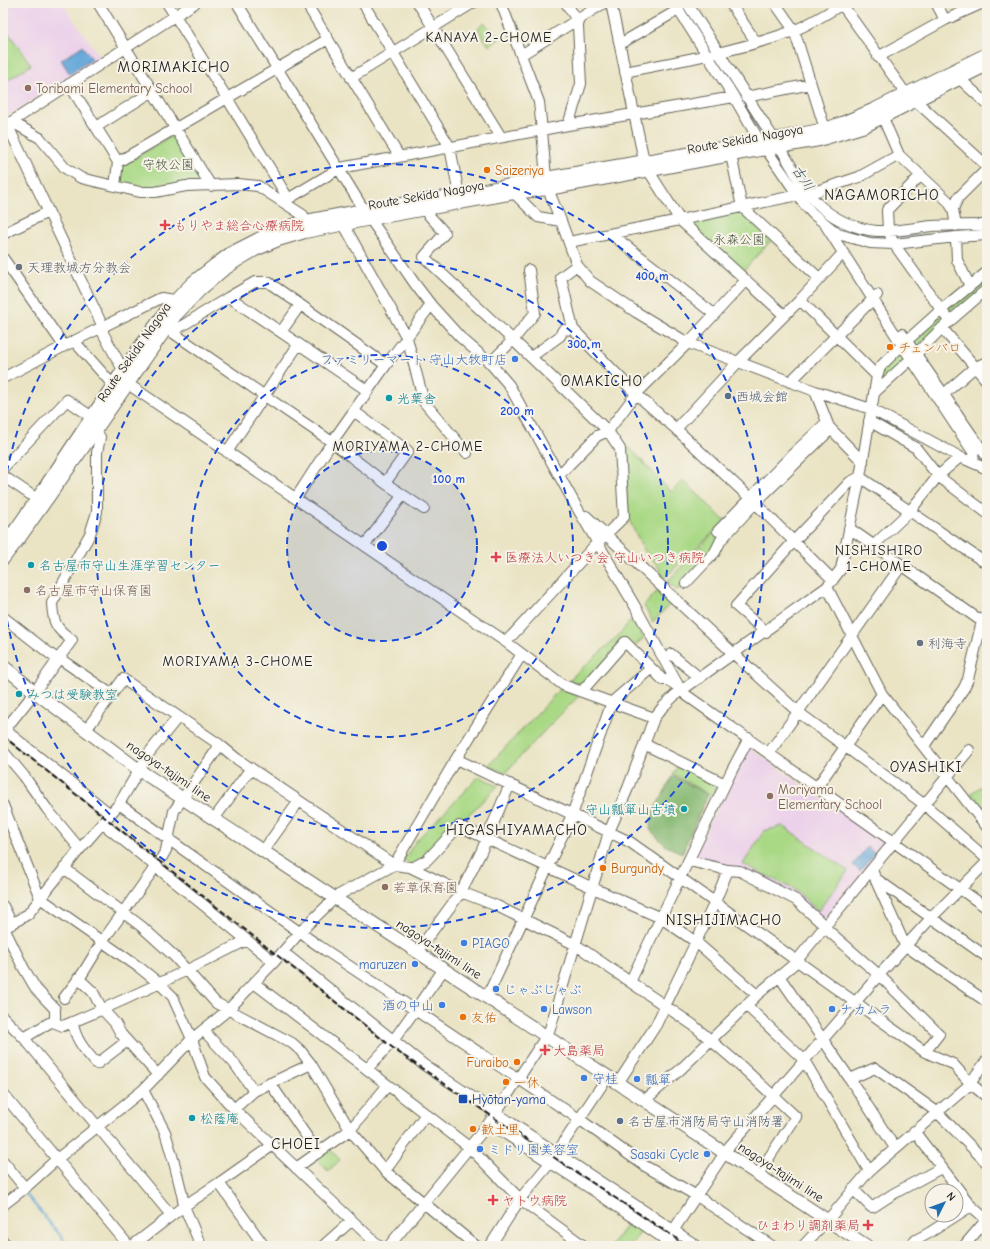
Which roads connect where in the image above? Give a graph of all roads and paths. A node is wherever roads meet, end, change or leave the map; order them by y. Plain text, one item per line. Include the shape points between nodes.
1 (98, 3) edge
2 (167, 3) edge
3 (195, 3) edge
4 (237, 3) edge
5 (306, 3) edge
6 (363, 3) edge
7 (418, 3) edge
8 (472, 3) edge
9 (501, 3) edge
10 (566, 3) edge
11 (604, 3) edge
12 (611, 3) edge
13 (687, 3) edge
14 (730, 3) edge
15 (775, 3) edge
16 (842, 3) edge
17 (936, 3) edge
18 (984, 3) edge
19 (676, 6) edge
20 (175, 15) junction
21 (576, 20) junction
22 (945, 20) junction
23 (433, 27) junction
24 (794, 30) junction
25 (328, 39) junction
26 (756, 42) junction
27 (620, 44) junction
28 (126, 47) junction
29 (393, 52) junction
30 (720, 53) junction
31 (987, 54) edge
32 (522, 55) junction
33 (707, 55) junction
34 (878, 57) junction
35 (987, 65) edge
36 (278, 69) junction
37 (625, 72) junction
38 (351, 78) junction
39 (960, 80) junction
40 (69, 84) junction
41 (811, 84) junction
42 (153, 91) junction
43 (906, 94) junction
44 (746, 97) junction
45 (227, 98) junction
46 (734, 98) junction
47 (916, 101) junction
48 (987, 104) edge
49 (634, 115) junction
50 (883, 118) junction
51 (7, 124) edge
52 (568, 126) junction
53 (96, 127) junction
54 (176, 128) junction
55 (825, 129) junction
56 (542, 131) junction
57 (500, 137) junction
58 (777, 143) junction
59 (450, 146) junction
60 (763, 146) junction
61 (731, 155) junction
62 (899, 155) junction
63 (399, 156) junction
64 (118, 162) junction
65 (646, 166) junction
66 (987, 166) edge
67 (340, 168) junction
68 (987, 170) edge
69 (921, 175) junction
70 (547, 183) junction
71 (115, 186) junction
72 (211, 186) junction
73 (514, 193) junction
74 (808, 193) junction
75 (459, 195) junction
76 (798, 195) junction
77 (285, 200) junction
78 (742, 207) junction
79 (953, 209) junction
80 (424, 210) junction
81 (48, 212) junction
82 (368, 214) junction
83 (561, 220) junction
84 (680, 220) junction
85 (306, 221) junction
86 (344, 225) junction
87 (987, 225) edge
88 (826, 226) junction
89 (956, 226) junction
90 (3, 234) edge
91 (611, 234) junction
92 (840, 234) junction
93 (987, 235) edge
94 (891, 237) junction
95 (956, 237) junction
96 (569, 242) junction
97 (843, 253) junction
98 (3, 258) edge
99 (577, 265) junction
100 (529, 270) dead end
101 (987, 272) edge
102 (820, 278) junction
103 (746, 280) junction
104 (970, 286) junction
105 (987, 289) edge
106 (229, 297) junction
107 (875, 297) junction
108 (174, 300) junction
109 (800, 300) junction
110 (300, 305) junction
111 (431, 305) junction
112 (941, 310) junction
113 (714, 314) junction
114 (784, 315) junction
115 (946, 325) junction
116 (103, 327) junction
117 (573, 329) junction
118 (169, 330) junction
119 (280, 332) junction
120 (837, 336) junction
121 (407, 338) junction
122 (513, 340) junction
123 (74, 341) junction
124 (688, 343) junction
125 (905, 343) junction
126 (298, 344) junction
127 (64, 346) junction
128 (914, 356) junction
129 (531, 357) junction
130 (738, 362) junction
131 (987, 362) edge
132 (490, 363) junction
133 (386, 365) junction
134 (975, 367) junction
135 (124, 370) junction
136 (5, 374) edge
137 (877, 376) junction
138 (987, 381) edge
139 (790, 382) junction
140 (128, 384) junction
141 (114, 386) junction
142 (368, 391) junction
143 (815, 391) junction
144 (874, 393) junction
145 (636, 394) junction
146 (944, 394) junction
147 (264, 396) junction
148 (871, 409) junction
149 (354, 412) junction
150 (92, 417) junction
151 (869, 421) junction
152 (828, 424) junction
153 (676, 429) junction
154 (608, 430) junction
155 (95, 431) junction
156 (332, 442) junction
157 (227, 452) junction
158 (467, 453) dead end
159 (960, 457) junction
160 (862, 462) junction
161 (983, 463) edge
162 (3, 468) edge
163 (559, 475) junction
164 (3, 476) edge
165 (938, 476) junction
166 (860, 477) junction
167 (385, 483) junction
168 (403, 495) junction
169 (296, 498) junction
170 (37, 499) junction
171 (753, 501) junction
172 (576, 506) junction
173 (424, 510) dead end
174 (910, 511) junction
175 (987, 514) edge
176 (849, 528) junction
177 (718, 531) dead end
178 (606, 534) junction
179 (5, 536) edge
180 (794, 541) junction
181 (598, 542) junction
182 (365, 545) junction
183 (873, 546) junction
184 (3, 559) edge
185 (987, 564) edge
186 (901, 566) junction
187 (686, 583) dead end
188 (830, 583) junction
189 (3, 617) edge
190 (985, 620) edge
191 (766, 632) junction
192 (852, 636) junction
193 (506, 642) junction
194 (522, 654) junction
195 (671, 654) dead end
196 (734, 654) junction
197 (59, 659) junction
198 (3, 666) edge
199 (648, 671) dead end
200 (700, 678) junction
201 (680, 688) junction
202 (35, 692) junction
203 (582, 692) junction
204 (111, 694) junction
205 (882, 694) junction
206 (612, 702) junction
207 (798, 712) junction
208 (178, 716) junction
209 (654, 718) junction
210 (5, 727) edge
211 (86, 730) junction
212 (749, 738) junction
213 (644, 744) junction
214 (220, 745) junction
215 (845, 746) junction
216 (924, 746) junction
217 (969, 750) dead end
218 (3, 751) edge
219 (769, 753) junction
220 (456, 758) junction
221 (250, 768) junction
222 (139, 770) junction
223 (948, 777) junction
224 (510, 784) junction
225 (725, 784) junction
226 (817, 787) junction
227 (183, 799) junction
228 (299, 801) junction
229 (119, 804) junction
230 (3, 805) edge
231 (925, 805) junction
232 (110, 814) junction
233 (572, 815) junction
234 (214, 819) junction
235 (102, 823) junction
236 (987, 827) edge
237 (609, 832) junction
238 (487, 839) junction
239 (168, 840) junction
240 (894, 842) junction
241 (80, 849) junction
242 (263, 852) junction
243 (162, 857) dead end
244 (987, 858) edge
245 (689, 861) junction
246 (987, 862) edge
247 (394, 865) junction
248 (156, 866) junction
249 (548, 867) junction
250 (64, 868) junction
251 (412, 868) junction
252 (728, 870) junction
253 (873, 873) junction
254 (680, 878) junction
255 (593, 888) junction
256 (960, 888) junction
257 (461, 892) junction
258 (40, 898) junction
259 (335, 898) junction
260 (715, 902) junction
261 (3, 906) edge
262 (987, 908) edge
263 (123, 913) junction
264 (932, 917) junction
265 (661, 918) junction
266 (523, 919) junction
267 (7, 927) edge
268 (824, 927) junction
269 (300, 932) junction
270 (247, 940) junction
271 (102, 942) junction
272 (696, 942) junction
273 (576, 945) junction
274 (906, 946) junction
275 (283, 952) junction
276 (417, 952) junction
277 (987, 957) edge
278 (797, 960) junction
279 (274, 962) junction
280 (444, 969) junction
281 (186, 971) junction
282 (879, 975) junction
283 (779, 976) junction
284 (78, 978) junction
285 (630, 982) junction
286 (254, 983) junction
287 (160, 984) junction
288 (757, 995) junction
289 (486, 997) junction
290 (64, 998) dead end
291 (855, 1001) junction
292 (987, 1002) edge
293 (746, 1005) junction
294 (665, 1006) junction
295 (102, 1009) junction
296 (415, 1009) junction
297 (228, 1010) junction
298 (3, 1017) edge
299 (53, 1022) junction
300 (73, 1022) junction
301 (203, 1030) junction
302 (547, 1037) junction
303 (24, 1038) junction
304 (192, 1039) junction
305 (822, 1039) junction
306 (711, 1040) junction
307 (127, 1041) junction
308 (392, 1041) junction
309 (925, 1052) junction
310 (804, 1060) junction
311 (987, 1060) edge
312 (311, 1064) junction
313 (367, 1069) junction
314 (158, 1075) junction
315 (519, 1078) junction
316 (850, 1079) junction
317 (613, 1080) junction
318 (270, 1083) junction
319 (970, 1083) junction
320 (388, 1085) junction
321 (143, 1090) junction
322 (254, 1091) junction
323 (3, 1094) edge
324 (773, 1096) junction
325 (987, 1097) edge
326 (645, 1100) junction
327 (234, 1109) junction
328 (937, 1112) junction
329 (496, 1113) junction
330 (426, 1114) junction
331 (579, 1119) junction
332 (489, 1123) junction
333 (98, 1126) junction
334 (350, 1130) junction
335 (914, 1131) junction
336 (273, 1145) junction
337 (469, 1147) junction
338 (895, 1148) junction
339 (726, 1152) junction
340 (318, 1153) junction
341 (556, 1153) junction
342 (57, 1159) junction
343 (3, 1161) edge
344 (550, 1163) junction
345 (987, 1163) edge
346 (296, 1168) junction
347 (941, 1168) junction
348 (384, 1171) junction
349 (869, 1171) junction
350 (758, 1174) junction
351 (219, 1183) junction
352 (23, 1190) junction
353 (854, 1190) junction
354 (697, 1196) junction
355 (520, 1199) junction
356 (423, 1203) junction
357 (3, 1205) edge
358 (184, 1206) junction
359 (971, 1206) junction
360 (171, 1215) junction
361 (827, 1220) junction
362 (987, 1220) edge
363 (351, 1221) junction
364 (674, 1231) junction
365 (3, 1241) edge
366 (668, 1244) edge
367 (7, 1246) edge
368 (130, 1246) edge
369 (201, 1246) edge
370 (264, 1246) edge
371 (322, 1246) edge
372 (379, 1246) edge
373 (389, 1246) edge
374 (476, 1246) edge
375 (490, 1246) edge
376 (584, 1246) edge
377 (697, 1246) edge
378 (772, 1246) edge
379 (803, 1246) edge
380 (867, 1246) edge
381 (910, 1246) edge
382 (964, 1246) edge

1 - 28 street
2 - 20 street
3 - 20 street
4 - 36 street
5 - 25 street
6 - 29 street
7 - 23 street
8 - 23 street
9 - 32 street
10 - 21 street
11 - 21 street
12 - 27 street
13 - 30 street
14 - 26 street
15 - 24 street
16 - 24 street
16 - 34 street
17 - 22 street
18 - 22 street
19 - 27 street
19 - 33 street
20 - 28 street
20 - 45 street
21 - 32 street
21 - 52 street via 581,84
22 - 34 street
23 - 29 street
23 - 57 street
24 - 26 street
24 - 41 street
25 - 36 street
25 - 38 street
26 - 30 street
27 - 37 street
28 - 40 street
28 - 42 street
29 - 38 street
29 - 59 street
30 - 33 street
30 - 44 street
31 - 43 main road, Route Sekida Nagoya
32 - 56 street via 539,102
33 - 37 street
33 - 46 street
34 - 43 street
35 - 39 main road, Route Sekida Nagoya
36 - 45 street
36 - 67 street
37 - 49 street
38 - 63 street
39 - 47 main road, Route Sekida Nagoya
39 - 48 street
40 - 51 street
40 - 53 street
41 - 44 street
41 - 55 street
42 - 53 street
42 - 54 street
43 - 47 street
43 - 55 main road, Route Sekida Nagoya via 856,118
44 - 58 street
45 - 54 street
45 - 77 street
46 - 49 street
46 - 60 street
47 - 50 main road, Route Sekida Nagoya
47 - 66 street
49 - 52 street
49 - 65 street
50 - 58 main road, Route Sekida Nagoya via 846,133 819,140
50 - 62 street
51 - 71 street via 40,138 65,168 81,178
51 - 81 street
52 - 56 street
53 - 64 street
54 - 64 street
54 - 72 street
55 - 58 main road, Route Sekida Nagoya
56 - 57 street
56 - 70 street
57 - 59 street
58 - 60 main road, Route Sekida Nagoya
58 - 74 street
59 - 63 street
59 - 75 street
60 - 61 main road, Route Sekida Nagoya
60 - 65 main road, Route Sekida Nagoya
60 - 76 street
61 - 65 main road, Route Sekida Nagoya
61 - 78 street
62 - 69 street
62 - 74 street via 859,177
63 - 67 street
64 - 71 street
65 - 70 main road, Route Sekida Nagoya
65 - 84 street
67 - 77 street
67 - 82 street
68 - 79 street via 958,198
69 - 79 street
69 - 94 street via 887,210
70 - 73 main road, Route Sekida Nagoya
70 - 75 main road, Route Sekida Nagoya
70 - 83 street
71 - 72 street via 140,192 186,186
72 - 77 street via 258,186
73 - 80 main road, Route Sekida Nagoya
73 - 83 street via 538,216
74 - 76 street
74 - 94 street via 834,217 845,223
75 - 82 main road, Route Sekida Nagoya
76 - 78 street
76 - 88 street
77 - 85 street via 303,215
78 - 84 street
78 - 102 street
79 - 89 street
80 - 82 main road, Route Sekida Nagoya
80 - 122 street via 445,233 424,257
81 - 90 street
81 - 116 street
82 - 85 main road, Route Sekida Nagoya
82 - 86 main road, Route Sekida Nagoya
82 - 111 street
83 - 96 street
84 - 91 street
84 - 103 street
85 - 108 main road, Route Sekida Nagoya via 272,232 231,253
86 - 118 main road, Route Sekida Nagoya via 278,240 238,260 200,290 174,316
86 - 121 street
87 - 89 street
88 - 92 street
88 - 97 street
89 - 94 street
91 - 96 street
91 - 113 street
92 - 94 street via 870,243
92 - 107 street via 841,241
93 - 95 street
94 - 95 street
94 - 112 street
95 - 104 street via 957,260
96 - 99 street
97 - 102 street
97 - 107 street
98 - 127 street
99 - 117 street via 561,277
99 - 124 street via 590,281
100 - 122 street via 535,313
101 - 104 street
102 - 109 street
103 - 113 street
103 - 114 street
104 - 112 street
105 - 115 street
106 - 110 street via 255,282 268,282
106 - 118 street
106 - 119 street
107 - 120 street
107 - 125 street
108 - 116 street via 161,298
108 - 135 main road, Route Sekida Nagoya
109 - 114 street
109 - 120 street
110 - 119 street
110 - 133 street
111 - 121 street
111 - 132 street via 460,337
112 - 115 street
112 - 125 street
113 - 124 street
114 - 130 street
115 - 128 street
115 - 134 street
116 - 123 street
116 - 135 street via 103,333
117 - 129 street via 564,330 560,336
117 - 145 street
118 - 140 main road, Route Sekida Nagoya
118 - 147 street
119 - 126 street
120 - 137 street
120 - 139 street
121 - 133 street
121 - 158 street via 424,402
122 - 129 street
122 - 132 street
123 - 127 street
123 - 141 street
124 - 130 street
124 - 145 street
125 - 128 street
125 - 137 street via 880,367
126 - 142 street
126 - 147 street
127 - 136 street
128 - 144 street
128 - 146 street
128 - 161 street
129 - 154 street
130 - 139 street
130 - 153 street
131 - 134 street
132 - 163 street via 509,385
133 - 142 street
134 - 138 street
134 - 146 street
135 - 140 street
135 - 141 main road, Route Sekida Nagoya
137 - 144 street
139 - 143 street
140 - 155 main road, Route Sekida Nagoya
140 - 157 street
141 - 150 main road, Route Sekida Nagoya
142 - 149 street
143 - 148 street
143 - 152 street
144 - 148 street
145 - 153 street
145 - 154 street
146 - 161 street
147 - 156 street
147 - 157 street
148 - 151 street
148 - 159 street
149 - 156 street
149 - 167 street via 408,451
150 - 162 street via 68,400
150 - 170 main road, Route Sekida Nagoya
151 - 160 street
151 - 165 street via 916,448
152 - 160 street
152 - 171 street via 827,433
153 - 171 street
154 - 163 street via 597,436
154 - 178 street via 620,449 624,516
155 - 184 main road, Route Sekida Nagoya
155 - 197 street via 100,437 97,453 97,512 90,534 52,603 56,627 72,640
156 - 167 street
156 - 169 street
157 - 169 street
159 - 161 street
159 - 165 street
160 - 166 street
163 - 172 street
164 - 170 street
165 - 174 street
165 - 175 street
166 - 174 street
166 - 176 street
166 - 180 street via 850,482
167 - 168 street
168 - 173 street
168 - 182 street
169 - 182 street
170 - 179 main road, Route Sekida Nagoya
171 - 177 street
171 - 180 street
171 - 187 street via 721,540 715,552
172 - 178 street
172 - 181 street
174 - 183 street
174 - 185 street
176 - 183 street
176 - 188 street via 841,569
178 - 181 street
178 - 196 street
180 - 188 street
180 - 191 street via 736,606
181 - 193 street
181 - 201 street
182 - 193 street
183 - 186 street
186 - 190 street
186 - 192 street
188 - 191 street
188 - 192 street
189 - 197 street
190 - 216 street via 964,688
191 - 196 street
192 - 205 street
192 - 207 street
193 - 194 street
194 - 203 street via 564,685
194 - 220 street
195 - 200 street
196 - 200 street
196 - 207 street
197 - 202 street
197 - 204 street
198 - 202 main road, nagoya-tajimi line
199 - 206 street
200 - 201 street
201 - 203 street via 668,680 663,680 625,642
201 - 209 street
201 - 212 street
202 - 210 street
202 - 211 main road, nagoya-tajimi line
203 - 206 street
204 - 208 street via 123,679
204 - 211 street
205 - 215 street
205 - 216 street
206 - 209 street
206 - 233 street
207 - 215 street
207 - 219 street
208 - 214 street
208 - 222 street
209 - 213 street
210 - 232 street
211 - 222 main road, nagoya-tajimi line
212 - 219 street
212 - 225 street
213 - 225 street
213 - 237 street
214 - 221 street
214 - 227 street
215 - 226 street
215 - 231 street
216 - 223 street
217 - 223 street
218 - 241 street
219 - 226 street
220 - 224 street
220 - 247 street
221 - 228 street
221 - 234 street
222 - 227 main road, nagoya-tajimi line
222 - 229 street
223 - 231 street
223 - 236 street
224 - 233 street
224 - 238 street
225 - 245 street
226 - 240 street
227 - 234 main road, nagoya-tajimi line
227 - 239 street via 174,811
228 - 242 street
228 - 247 street
229 - 232 street
229 - 239 street
230 - 258 street
231 - 240 street
231 - 244 street
232 - 235 street
233 - 237 street
233 - 249 street
234 - 242 main road, nagoya-tajimi line
235 - 241 street
235 - 248 street
237 - 254 street via 630,842
237 - 255 street
238 - 249 street
238 - 251 street via 459,826 427,860
238 - 257 street
239 - 243 street
239 - 269 street
240 - 253 street
240 - 256 street
241 - 250 street
242 - 259 main road, nagoya-tajimi line
245 - 252 street
245 - 254 street
246 - 256 street
247 - 251 street
247 - 259 street
248 - 263 street
248 - 270 street
249 - 255 street
249 - 266 street
250 - 258 street
250 - 263 street
251 - 257 street
252 - 260 street
252 - 268 street via 740,871 796,900
253 - 264 street
253 - 268 street
253 - 274 street
254 - 260 street
254 - 265 street
255 - 265 street
255 - 273 street
256 - 262 street
256 - 264 street
257 - 266 street
257 - 276 street
258 - 267 street via 28,914
258 - 271 street
259 - 269 street
259 - 276 main road, nagoya-tajimi line
260 - 272 street
260 - 278 street
261 - 267 street
263 - 271 street
263 - 281 street via 174,956
264 - 274 street
264 - 277 street
265 - 272 street
265 - 285 street
266 - 273 street
266 - 289 street
267 - 299 street via 23,967 36,989 55,1009
268 - 278 street
268 - 282 street
269 - 275 street
269 - 296 street
270 - 279 street
270 - 281 street
271 - 284 street
271 - 287 street
272 - 288 street
272 - 294 street
273 - 285 street
273 - 302 street
274 - 282 street
274 - 292 street
275 - 279 street
275 - 308 street
276 - 280 main road, nagoya-tajimi line
278 - 283 street
278 - 291 street
279 - 286 street
280 - 289 main road, nagoya-tajimi line
280 - 296 street
281 - 287 street
281 - 297 street via 216,1003
282 - 291 street
282 - 309 street via 939,1034
283 - 288 street
283 - 305 street
284 - 290 street
284 - 295 street via 93,992
285 - 294 street
286 - 297 street
286 - 313 street
287 - 295 street
287 - 304 street via 173,998
288 - 293 street
289 - 302 main road, nagoya-tajimi line
291 - 305 street
291 - 309 street
293 - 306 street
293 - 310 street
294 - 306 street
294 - 317 street via 656,1025
295 - 300 street
295 - 307 street
296 - 308 street
296 - 315 street
297 - 301 street
297 - 312 street via 292,1044
298 - 303 street
299 - 300 street via 63,1026
299 - 303 street via 48,1022
300 - 307 street via 73,1030 97,1064
301 - 304 street
301 - 322 street via 234,1063
302 - 315 street
302 - 317 main road, nagoya-tajimi line
303 - 333 street
304 - 314 street
304 - 327 street via 205,1077
305 - 310 street
305 - 316 street
306 - 324 street
306 - 326 street
307 - 314 street
308 - 313 street
308 - 329 street
309 - 319 street via 953,1064
310 - 324 street
310 - 349 street
311 - 319 street
312 - 318 street
312 - 334 street
313 - 320 street
314 - 321 street
315 - 329 street
315 - 331 street
316 - 328 street via 875,1068
316 - 338 street
317 - 326 main road, nagoya-tajimi line
317 - 331 street
318 - 322 street
318 - 340 street
319 - 325 street
319 - 328 street
320 - 330 street
320 - 334 street
321 - 333 street
321 - 358 street via 165,1132
322 - 327 street
323 - 342 street
324 - 339 street
324 - 350 street via 796,1117
326 - 339 main road, nagoya-tajimi line
327 - 336 street
328 - 335 street
328 - 345 street
329 - 332 street
329 - 341 street
330 - 337 street
330 - 348 street
331 - 341 street
331 - 354 street via 645,1166
332 - 337 street
332 - 344 street
333 - 342 street
333 - 360 street
334 - 340 street
334 - 348 street
335 - 338 street
335 - 347 street
336 - 346 street
336 - 351 street
337 - 355 street
337 - 356 street
338 - 349 street
339 - 350 main road, nagoya-tajimi line
339 - 354 street
340 - 346 street
341 - 344 street
341 - 364 street
342 - 352 street
342 - 368 street
343 - 352 street
344 - 355 street
344 - 366 street via 626,1212
346 - 363 street
347 - 353 street via 873,1207
347 - 359 street
348 - 356 street
349 - 353 street
350 - 361 main road, nagoya-tajimi line
351 - 358 street
351 - 370 street
352 - 357 street
353 - 361 street
354 - 364 street
354 - 378 street
355 - 375 street
355 - 376 street
356 - 373 street
356 - 374 street
358 - 360 street
358 - 369 street
359 - 362 street
359 - 381 street
360 - 368 street
361 - 379 street
361 - 380 main road, nagoya-tajimi line
362 - 382 street
363 - 371 street
363 - 372 street
364 - 366 street
364 - 377 street
365 - 367 street

